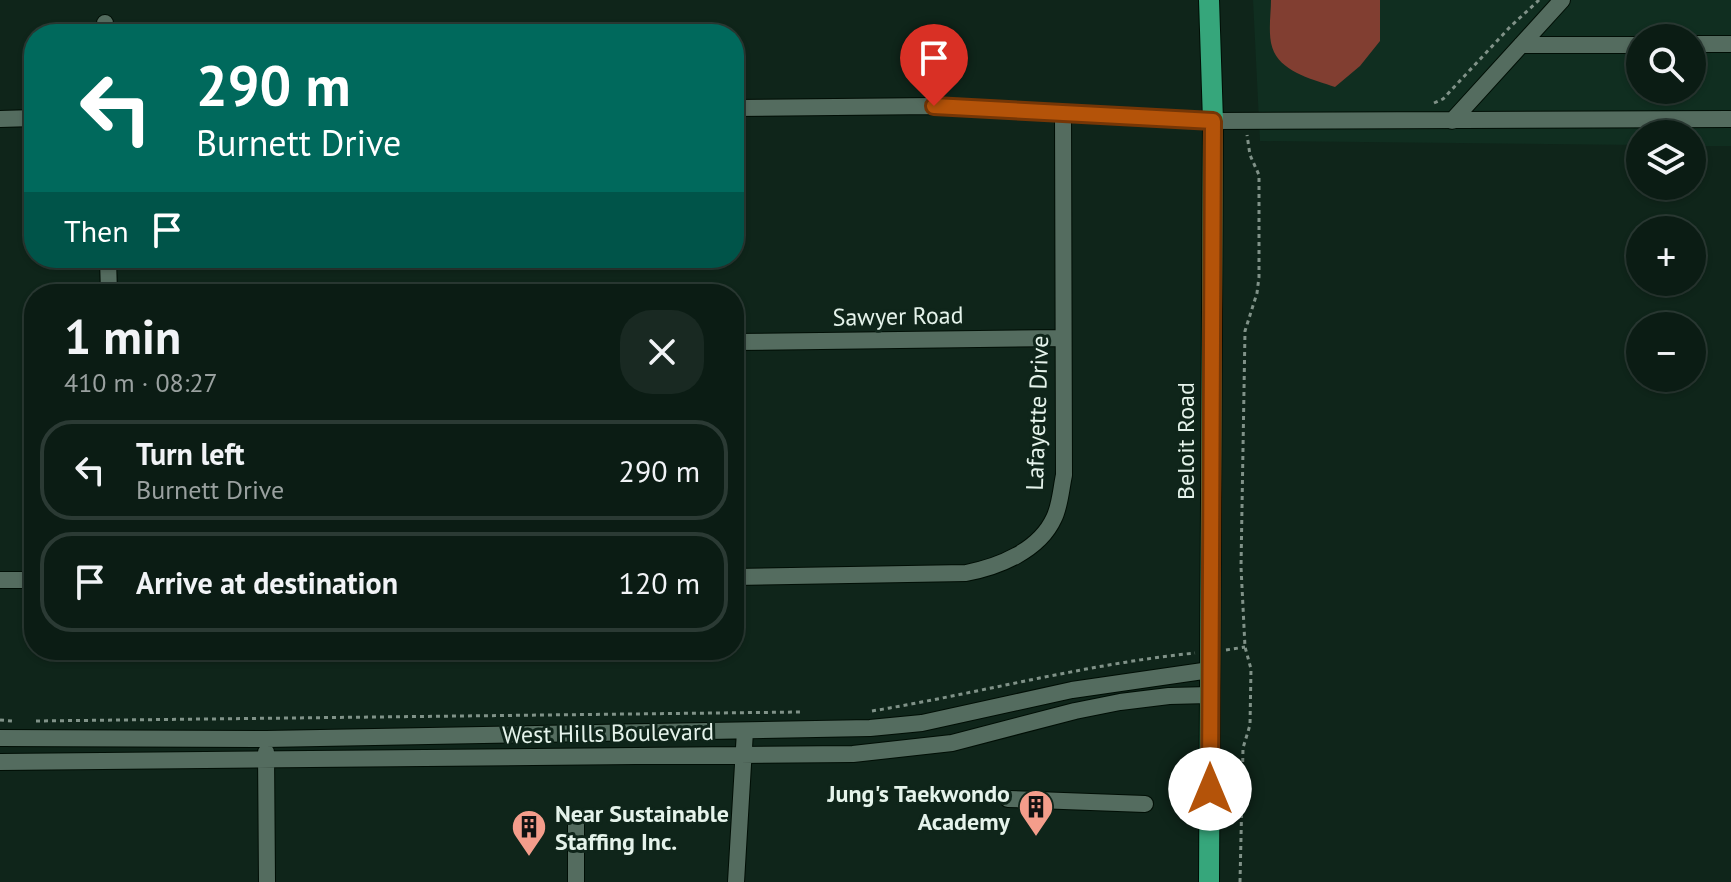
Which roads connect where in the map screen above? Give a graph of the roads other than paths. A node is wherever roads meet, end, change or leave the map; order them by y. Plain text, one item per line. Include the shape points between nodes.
1 (1209, 0) edge
2 (1562, 0) edge
3 (1706, 44) edge
4 (1731, 44) edge
5 (1521, 45) junction
6 (1626, 45) edge
7 (744, 108) edge
8 (1063, 113) junction
9 (24, 118) edge
10 (0, 119) edge
11 (1731, 119) edge
12 (1213, 121) junction
13 (1452, 121) junction
14 (1063, 338) junction
15 (744, 342) edge
16 (744, 577) edge
17 (0, 580) edge
18 (24, 580) edge
19 (1210, 661) junction
20 (1210, 695) junction
21 (745, 731) junction
22 (0, 738) edge
23 (266, 739) junction
24 (743, 755) junction
25 (266, 761) junction
26 (0, 762) edge
27 (1008, 799) dead end
28 (1145, 804) dead end
29 (576, 819) dead end
30 (267, 882) edge
31 (576, 882) edge
32 (736, 882) edge
33 (1209, 882) edge

1 - 12 main road, Beloit Road
2 - 5 street
3 - 4 street
5 - 6 street
5 - 13 street
7 - 8 street via 934,106
8 - 12 street
8 - 14 street, Lafayette Drive
9 - 10 street
11 - 13 street
12 - 13 street
12 - 19 main road, Beloit Road
14 - 15 street, Sawyer Road
14 - 16 street, Lafayette Drive via 1064,475 1055,518 1032,545 988,569 966,573
17 - 18 street
19 - 20 main road, Beloit Road
19 - 21 street, West Hills Boulevard via 922,723
20 - 24 street, West Hills Boulevard via 1104,705 902,750
20 - 33 main road, Beloit Road
21 - 23 street, West Hills Boulevard
21 - 24 street
22 - 23 street, West Hills Boulevard
23 - 25 street
24 - 25 street, West Hills Boulevard
24 - 32 street
25 - 26 street, West Hills Boulevard
25 - 30 street
27 - 28 street
29 - 31 street

